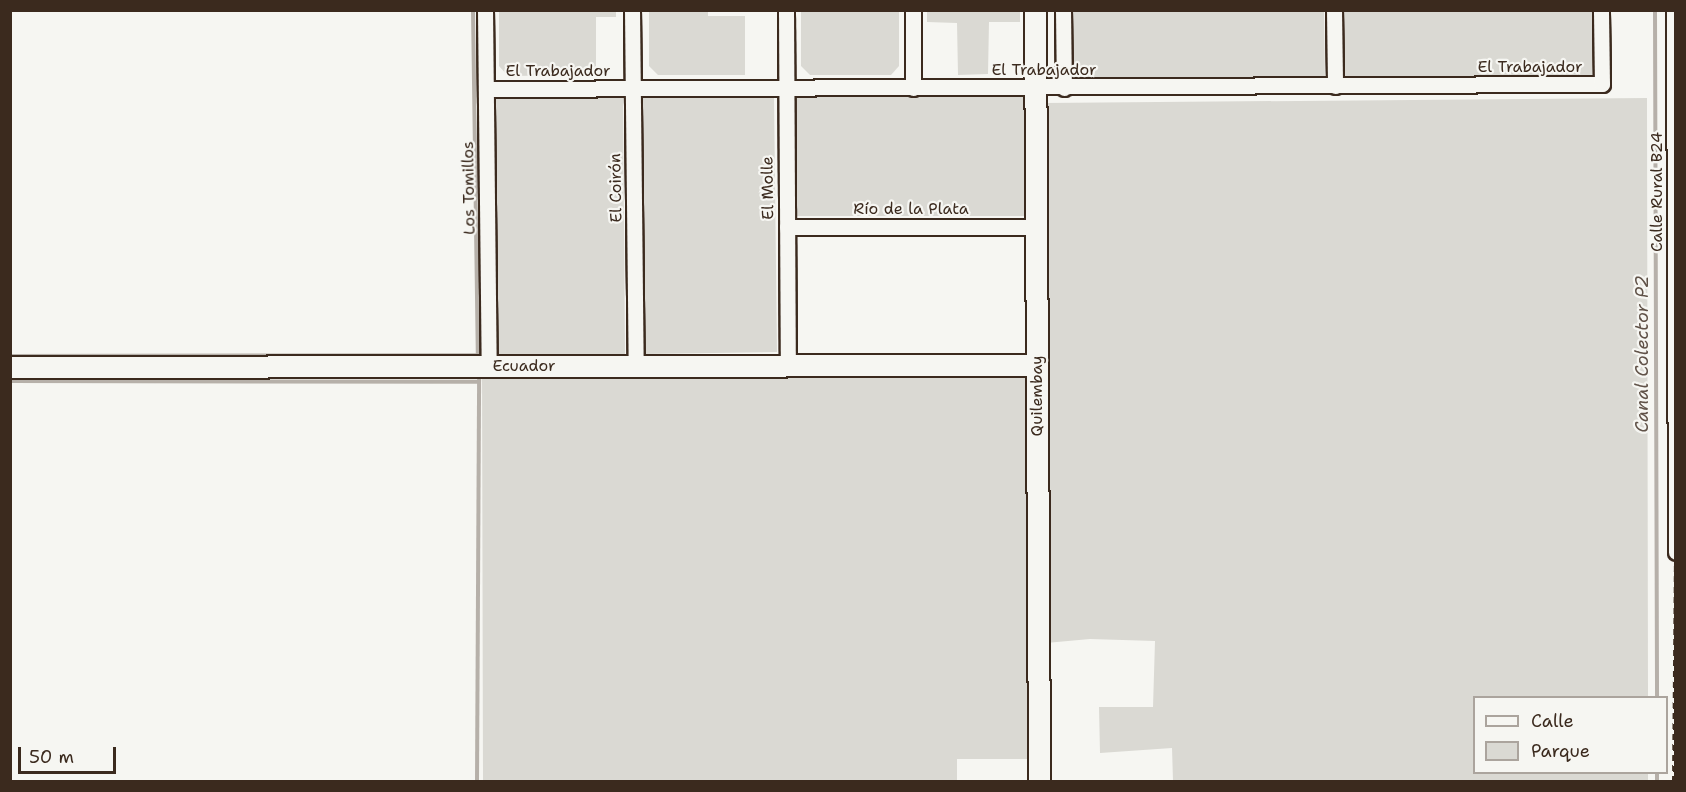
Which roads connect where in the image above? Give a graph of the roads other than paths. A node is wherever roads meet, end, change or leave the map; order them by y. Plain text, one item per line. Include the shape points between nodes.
1 (485, 10) edge
2 (632, 10) edge
3 (786, 10) edge
4 (913, 10) edge
5 (1035, 10) edge
6 (1063, 10) edge
7 (1334, 10) edge
8 (1601, 10) edge
9 (1674, 10) edge
10 (1335, 86) junction
11 (913, 88) junction
12 (1035, 88) junction
13 (1064, 88) junction
14 (486, 89) junction
15 (633, 89) junction
16 (786, 89) junction
17 (1036, 226) junction
18 (787, 227) junction
19 (788, 365) junction
20 (1037, 365) junction
21 (489, 366) junction
22 (636, 366) junction
23 (10, 367) edge
24 (1675, 552) edge
25 (1039, 782) edge

1 - 14 street, Los Tomillos
2 - 15 street, El Coirón
3 - 16 street, El Molle
4 - 11 street
5 - 12 street, Quilembay
6 - 13 street
7 - 10 street
8 - 10 street, El Trabajador via 1602,84
9 - 24 street, Calle Rural B24
10 - 13 street, El Trabajador
11 - 12 street, El Trabajador
11 - 16 street, El Trabajador
12 - 13 street, El Trabajador
12 - 17 street, Quilembay
14 - 15 street, El Trabajador
14 - 21 street, Los Tomillos
15 - 16 street, El Trabajador
15 - 22 street, El Coirón
16 - 18 street, El Molle
17 - 18 street, Río de la Plata
17 - 20 street, Quilembay
18 - 19 street, El Molle
19 - 20 street, Ecuador
19 - 22 street, Ecuador
20 - 25 street, Quilembay
21 - 22 street, Ecuador
21 - 23 street, Ecuador

